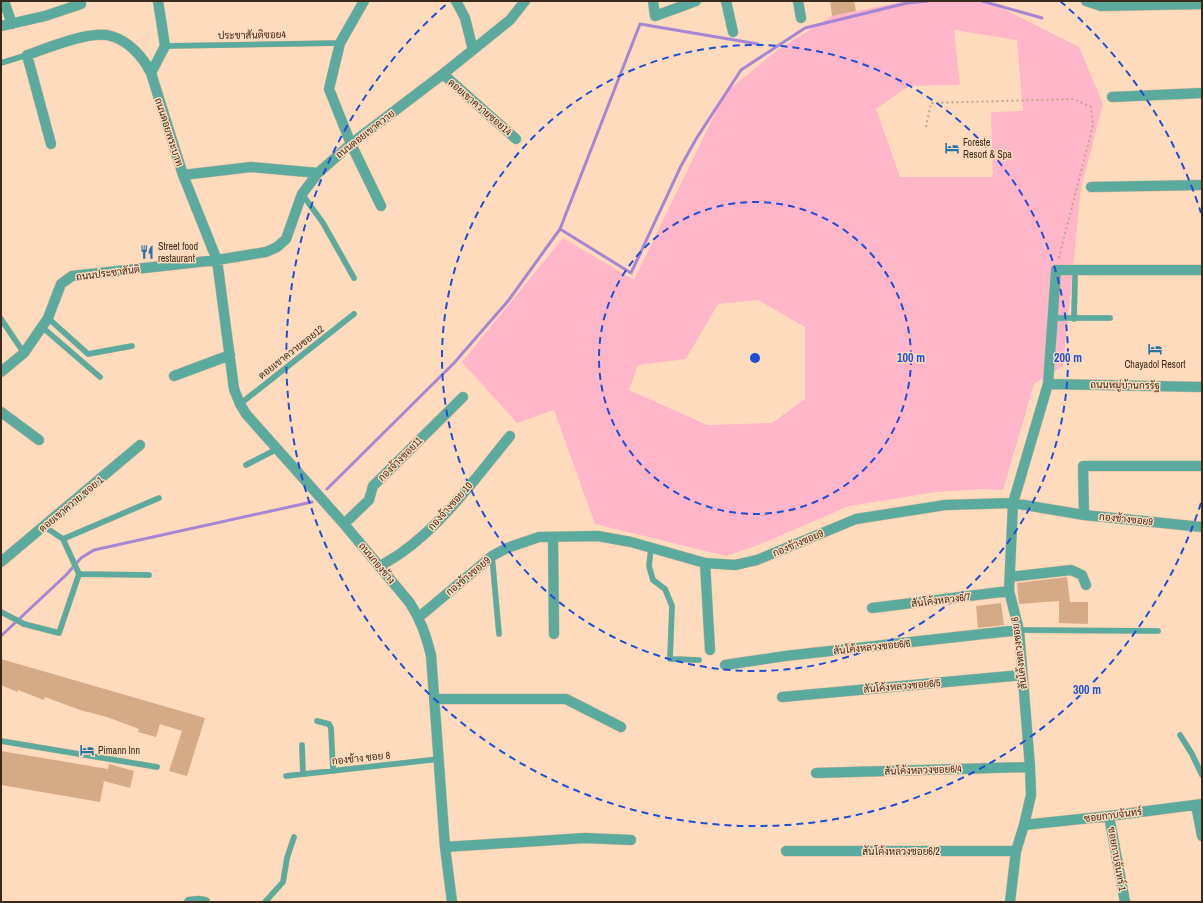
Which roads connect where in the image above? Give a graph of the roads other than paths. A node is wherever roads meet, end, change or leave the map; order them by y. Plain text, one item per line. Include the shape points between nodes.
1 (4, 1) edge
2 (80, 1) edge
3 (158, 1) edge
4 (364, 1) edge
5 (456, 1) edge
6 (525, 1) edge
7 (653, 1) edge
8 (696, 1) edge
9 (726, 1) edge
10 (798, 1) edge
11 (1086, 1) edge
12 (1202, 4) edge
13 (801, 18) dead end
14 (12, 24) junction
15 (1, 26) edge
16 (733, 32) dead end
17 (340, 43) junction
18 (165, 46) junction
19 (473, 50) junction
20 (27, 55) junction
21 (1, 63) edge
22 (151, 73) junction
23 (443, 74) junction
24 (1202, 93) edge
25 (1112, 97) dead end
26 (516, 139) dead end
27 (51, 144) dead end
28 (351, 144) junction
29 (318, 172) junction
30 (183, 175) junction
31 (1202, 185) edge
32 (1091, 187) dead end
33 (302, 194) junction
34 (381, 206) dead end
35 (217, 260) junction
36 (1202, 270) edge
37 (1075, 277) dead end
38 (354, 278) dead end
39 (354, 314) dead end
40 (1053, 318) junction
41 (1074, 318) junction
42 (1110, 318) dead end
43 (1, 319) edge
44 (45, 323) junction
45 (132, 346) dead end
46 (24, 353) junction
47 (230, 355) junction
48 (1, 372) edge
49 (174, 376) dead end
50 (100, 377) dead end
51 (1048, 384) junction
52 (1202, 387) edge
53 (462, 397) dead end
54 (240, 404) junction
55 (1, 412) edge
56 (510, 436) dead end
57 (39, 440) dead end
58 (140, 445) dead end
59 (277, 449) junction
60 (246, 466) dead end
61 (1202, 466) edge
62 (159, 498) dead end
63 (1014, 503) junction
64 (1084, 515) junction
65 (344, 524) junction
66 (44, 527) junction
67 (1202, 527) edge
68 (553, 537) junction
69 (63, 539) junction
70 (651, 548) junction
71 (492, 556) junction
72 (1, 562) edge
73 (705, 563) junction
74 (380, 566) junction
75 (79, 574) junction
76 (149, 575) dead end
77 (1010, 577) junction
78 (1086, 585) dead end
79 (1010, 592) junction
80 (872, 608) dead end
81 (1, 612) edge
82 (419, 617) junction
83 (1019, 630) junction
84 (1158, 631) dead end
85 (499, 634) dead end
86 (554, 634) dead end
87 (710, 650) dead end
88 (699, 660) dead end
89 (725, 665) dead end
90 (1022, 674) junction
91 (782, 697) dead end
92 (434, 699) junction
93 (317, 721) dead end
94 (621, 727) dead end
95 (1180, 735) dead end
96 (1, 741) edge
97 (302, 745) dead end
98 (439, 759) junction
99 (157, 767) dead end
100 (1030, 767) junction
101 (333, 770) junction
102 (816, 773) dead end
103 (303, 774) junction
104 (1202, 775) edge
105 (286, 776) dead end
106 (1199, 804) edge
107 (1109, 816) junction
108 (1024, 825) junction
109 (1202, 836) edge
110 (294, 837) dead end
111 (631, 840) dead end
112 (445, 847) junction
113 (786, 851) dead end
114 (1016, 851) junction
115 (189, 902) edge
116 (205, 902) edge
117 (265, 902) edge
118 (452, 902) edge
119 (1010, 902) edge
120 (1125, 902) edge

1 - 14 street
2 - 14 street via 81,4
3 - 18 street
4 - 17 street
5 - 19 street via 466,18
6 - 19 street, ถนนดอยเขาควาย via 510,20
7 - 8 street via 655,16
9 - 16 street
10 - 13 street
11 - 12 street via 1101,6
14 - 15 street
17 - 18 lane, ประชาสันติซอย4
17 - 28 street via 329,89
18 - 22 street
19 - 23 street, ถนนดอยเขาควาย
20 - 21 lane
20 - 22 street, ถนนดอยพระบาท via 96,34 111,36 125,42 135,51
20 - 27 street
22 - 30 street, ถนนดอยพระบาท
23 - 26 street, ดอยเขาควายซอย14
23 - 28 street, ถนนดอยเขาควาย
24 - 25 street
28 - 29 street, ถนนดอยเขาควาย
28 - 34 street
29 - 30 street via 251,167
29 - 33 street, ถนนดอยเขาควาย
30 - 35 street, ถนนดอยพระบาท
31 - 32 street
33 - 35 street, ถนนดอยเขาควาย via 286,239 277,247 266,252
33 - 38 lane via 323,223
35 - 44 street, ถนนประชาสันติ via 72,276 61,284
35 - 47 street, ถนนกองช้าง
36 - 40 street, สันโค้งหลวงซอย 6 via 1056,270
37 - 41 lane
39 - 54 lane, ดอยเขาควายซอย12
40 - 41 lane
40 - 51 street, สันโค้งหลวงซอย 6
41 - 42 lane
43 - 46 lane
44 - 45 lane via 88,354
44 - 46 street, ถนนประชาสันติ
44 - 50 lane
46 - 48 street, ถนนประชาสันติ
47 - 49 street
47 - 54 street, ถนนกองช้าง via 234,389
51 - 52 street, ถนนหมู่บ้านกรรัฐ
51 - 63 street, สันโค้งหลวงซอย 6
53 - 65 street, กองจ้างซอย11 via 373,486 369,500
54 - 59 street, ถนนกองช้าง
55 - 57 street
56 - 74 street, กองจ้างซอย 10 via 448,511 421,537
58 - 66 street, ดอยเขาควาย ซอย 1
59 - 60 lane
59 - 65 street, ถนนกองช้าง
61 - 64 street via 1083,466
62 - 69 lane
63 - 64 street, กองช้างซอย9
63 - 73 street, กองช้างซอย9 via 945,505 856,519 757,560 735,565
63 - 77 street, สันโค้งหลวงซอย 6
64 - 67 street, กองช้างซอย9
65 - 74 street, ถนนกองช้าง
66 - 69 lane
66 - 72 street, ดอยเขาควาย ซอย 1
68 - 70 street, กองช้างซอย9 via 598,536
68 - 71 street, กองช้างซอย9 via 539,537
68 - 86 street
69 - 75 lane
70 - 73 street, กองช้างซอย9
70 - 88 lane via 649,566 653,580 664,589 672,606 670,659
71 - 82 street, กองช้างซอย9
71 - 85 lane
73 - 87 street
74 - 82 street, ถนนกองช้าง
75 - 76 lane
75 - 81 lane via 59,633 24,624
77 - 78 street via 1072,570 1082,575
77 - 79 street, สันโค้งหลวงซอย 6
79 - 80 street, สันโค้งหลวง6/7
79 - 83 street, สันโค้งหลวงซอย 6
82 - 92 street, ถนนกองช้าง via 431,655
83 - 84 lane
83 - 89 street, สันโค้งหลวงซอย6/6
83 - 90 street, สันโค้งหลวงซอย 6
90 - 91 street, สันโค้งหลวงซอย6/5
90 - 100 street, สันโค้งหลวงซอย 6
92 - 94 street via 566,699
92 - 98 street, ถนนกองช้าง
93 - 101 lane via 329,724 331,728
95 - 104 lane
96 - 99 lane
97 - 103 lane
98 - 101 lane, กองช้าง ซอย 8
98 - 112 street, ถนนกองช้าง
100 - 102 street, สันโค้งหลวงซอย6/4
100 - 108 street, สันโค้งหลวงซอย 6 via 1031,795
101 - 103 lane, กองช้าง ซอย 8
103 - 105 lane, กองช้าง ซอย 8
106 - 107 street, ซอยกาบจันทร์
106 - 109 street
107 - 108 street, ซอยกาบจันทร์
107 - 120 street, ซอยกาบจันทร์ 1
108 - 114 street, สันโค้งหลวงซอย 6
110 - 117 lane via 283,882
111 - 112 street via 585,838
112 - 118 street, ถนนกองช้าง
113 - 114 street, สันโค้งหลวงซอย6/2
114 - 119 street, สันโค้งหลวงซอย 6
115 - 116 street

